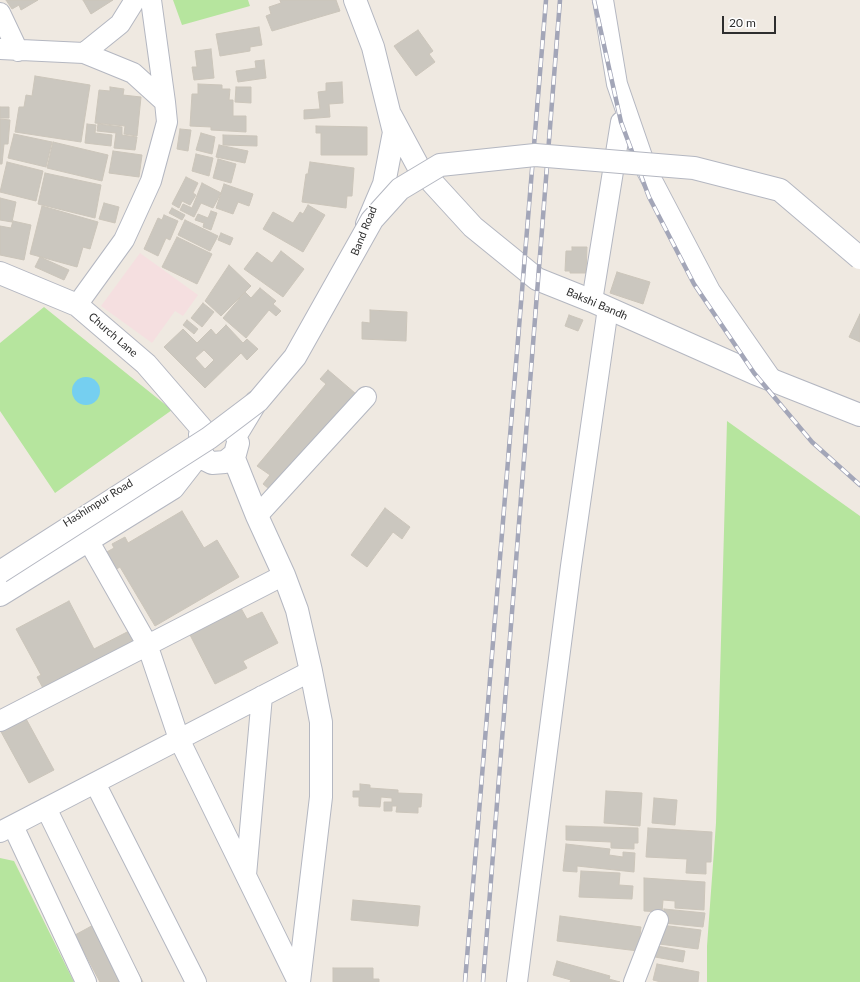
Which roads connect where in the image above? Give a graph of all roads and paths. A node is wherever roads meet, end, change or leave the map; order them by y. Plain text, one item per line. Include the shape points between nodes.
1 (135, 0) edge
2 (151, 0) edge
3 (356, 0) edge
4 (602, 0) edge
5 (0, 13) edge
6 (9, 50) edge
7 (84, 53) junction
8 (165, 102) junction
9 (391, 116) junction
10 (621, 122) dead end
11 (860, 258) edge
12 (0, 272) edge
13 (600, 304) junction
14 (77, 305) junction
15 (772, 380) junction
16 (366, 397) dead end
17 (860, 415) edge
18 (203, 430) junction
19 (235, 446) junction
20 (201, 452) junction
21 (257, 516) junction
22 (88, 540) junction
23 (0, 565) edge
24 (0, 572) edge
25 (284, 575) junction
26 (0, 595) edge
27 (147, 644) junction
28 (311, 671) junction
29 (262, 696) junction
30 (0, 721) edge
31 (180, 739) junction
32 (94, 783) junction
33 (46, 808) junction
34 (6, 829) edge
35 (246, 875) junction
36 (658, 920) dead end
37 (86, 982) edge
38 (131, 982) edge
39 (196, 982) edge
40 (299, 982) edge
41 (517, 982) edge
42 (634, 982) edge

1 - 7 street via 120,24
2 - 8 street
3 - 9 main road, Band Road via 373,47
4 - 15 street via 617,84 647,171 710,291
5 - 6 street
6 - 7 street
7 - 8 street via 133,73
8 - 14 street via 167,122 151,180 124,240
9 - 13 main road, Bakshi Bandh via 419,168 473,227 537,279
9 - 19 main road, Band Road via 394,132 384,184 354,258 322,312 257,402
10 - 13 street
11 - 24 main road, bridge via 780,190 694,168 535,155 440,165 400,189 372,220 295,357 258,402 209,438
12 - 14 main road, Church Lane
13 - 15 main road, Bakshi Bandh
13 - 41 street via 571,566
14 - 18 main road, Church Lane via 146,364
15 - 17 main road, Bakshi Bandh
16 - 21 street
18 - 19 main road via 208,426 227,426
18 - 20 main road via 199,435
19 - 20 main road via 225,462 212,463 206,460
19 - 21 main road
20 - 22 main road via 173,488
20 - 23 main road, Hashimpur Road via 166,461
21 - 25 main road
22 - 26 main road
22 - 27 street
25 - 27 street
25 - 28 main road via 297,610
27 - 30 street
27 - 31 street
28 - 29 street
28 - 40 main road via 321,722 321,797
29 - 31 street
29 - 35 street
31 - 32 street
31 - 35 street
32 - 33 street
32 - 39 street
33 - 34 street
33 - 38 street
34 - 37 street
35 - 40 street
36 - 42 street

